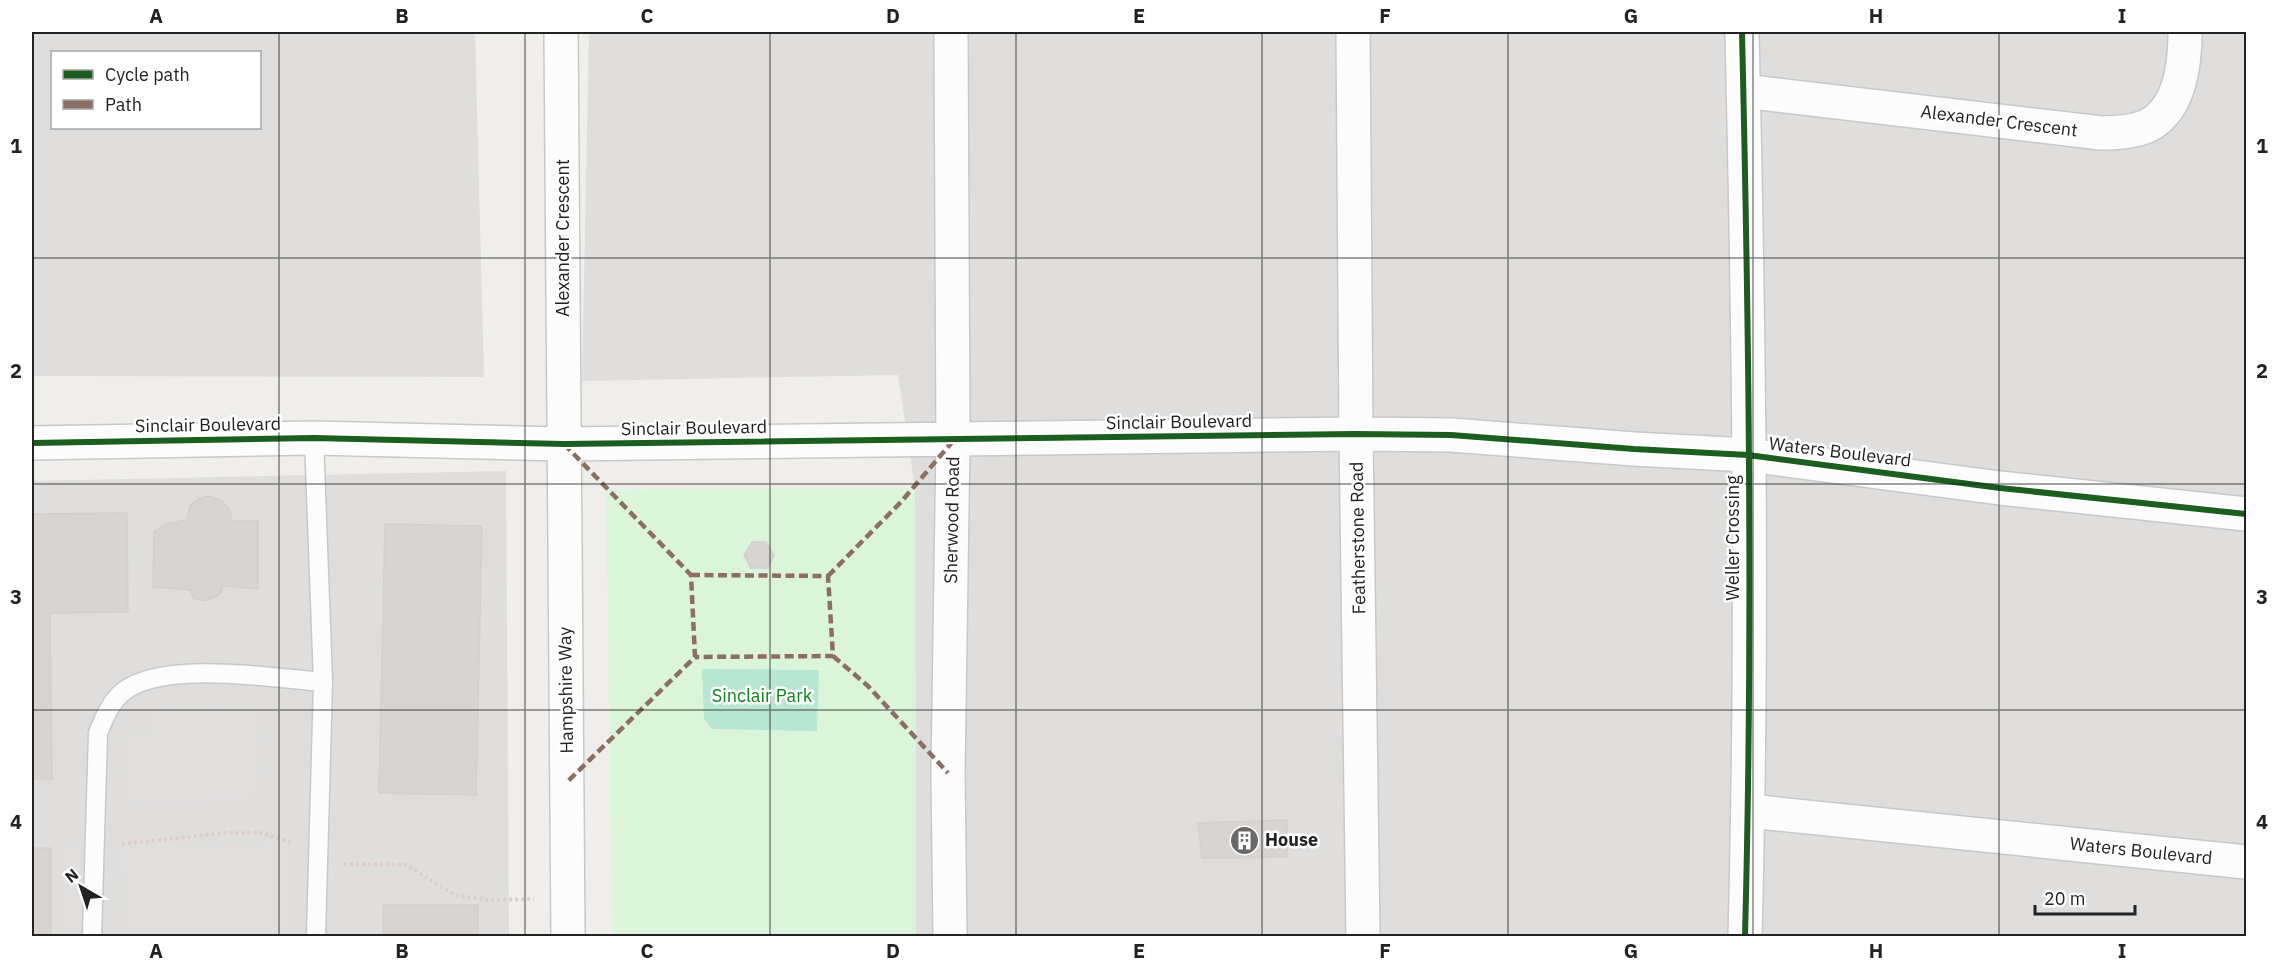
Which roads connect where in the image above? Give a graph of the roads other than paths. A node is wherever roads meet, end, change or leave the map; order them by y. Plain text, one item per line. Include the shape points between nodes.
1 (561, 32) edge
2 (951, 32) edge
3 (1353, 32) edge
4 (1742, 32) edge
5 (2185, 32) edge
6 (1743, 91) junction
7 (1356, 434) junction
8 (314, 438) junction
9 (953, 441) junction
10 (32, 444) edge
11 (564, 444) junction
12 (1748, 455) junction
13 (2247, 514) edge
14 (323, 682) junction
15 (1749, 811) junction
16 (2247, 862) edge
17 (92, 936) edge
18 (316, 936) edge
19 (568, 936) edge
20 (950, 936) edge
21 (1364, 936) edge
22 (1746, 936) edge

1 - 11 street, Alexander Crescent
2 - 9 street, Sherwood Road
3 - 7 street, Featherstone Road
4 - 6 street, Weller Crossing
5 - 6 street, Alexander Crescent via 2182,70 2173,101 2163,115 2146,126 2123,132 2101,133
6 - 12 street, Weller Crossing
7 - 9 street, Sinclair Boulevard
7 - 12 street, Waters Boulevard via 1451,435
7 - 21 street, Featherstone Road
8 - 10 street, Sinclair Boulevard
8 - 11 street, Sinclair Boulevard
8 - 14 lane
9 - 11 street, Sinclair Boulevard
9 - 20 street, Sherwood Road
11 - 19 street, Hampshire Way
12 - 13 street, Waters Boulevard
12 - 15 street, Weller Crossing
14 - 17 lane via 192,672 150,679 124,691 106,712 98,733
14 - 18 lane
15 - 16 street, Waters Boulevard
15 - 22 street, Weller Crossing

